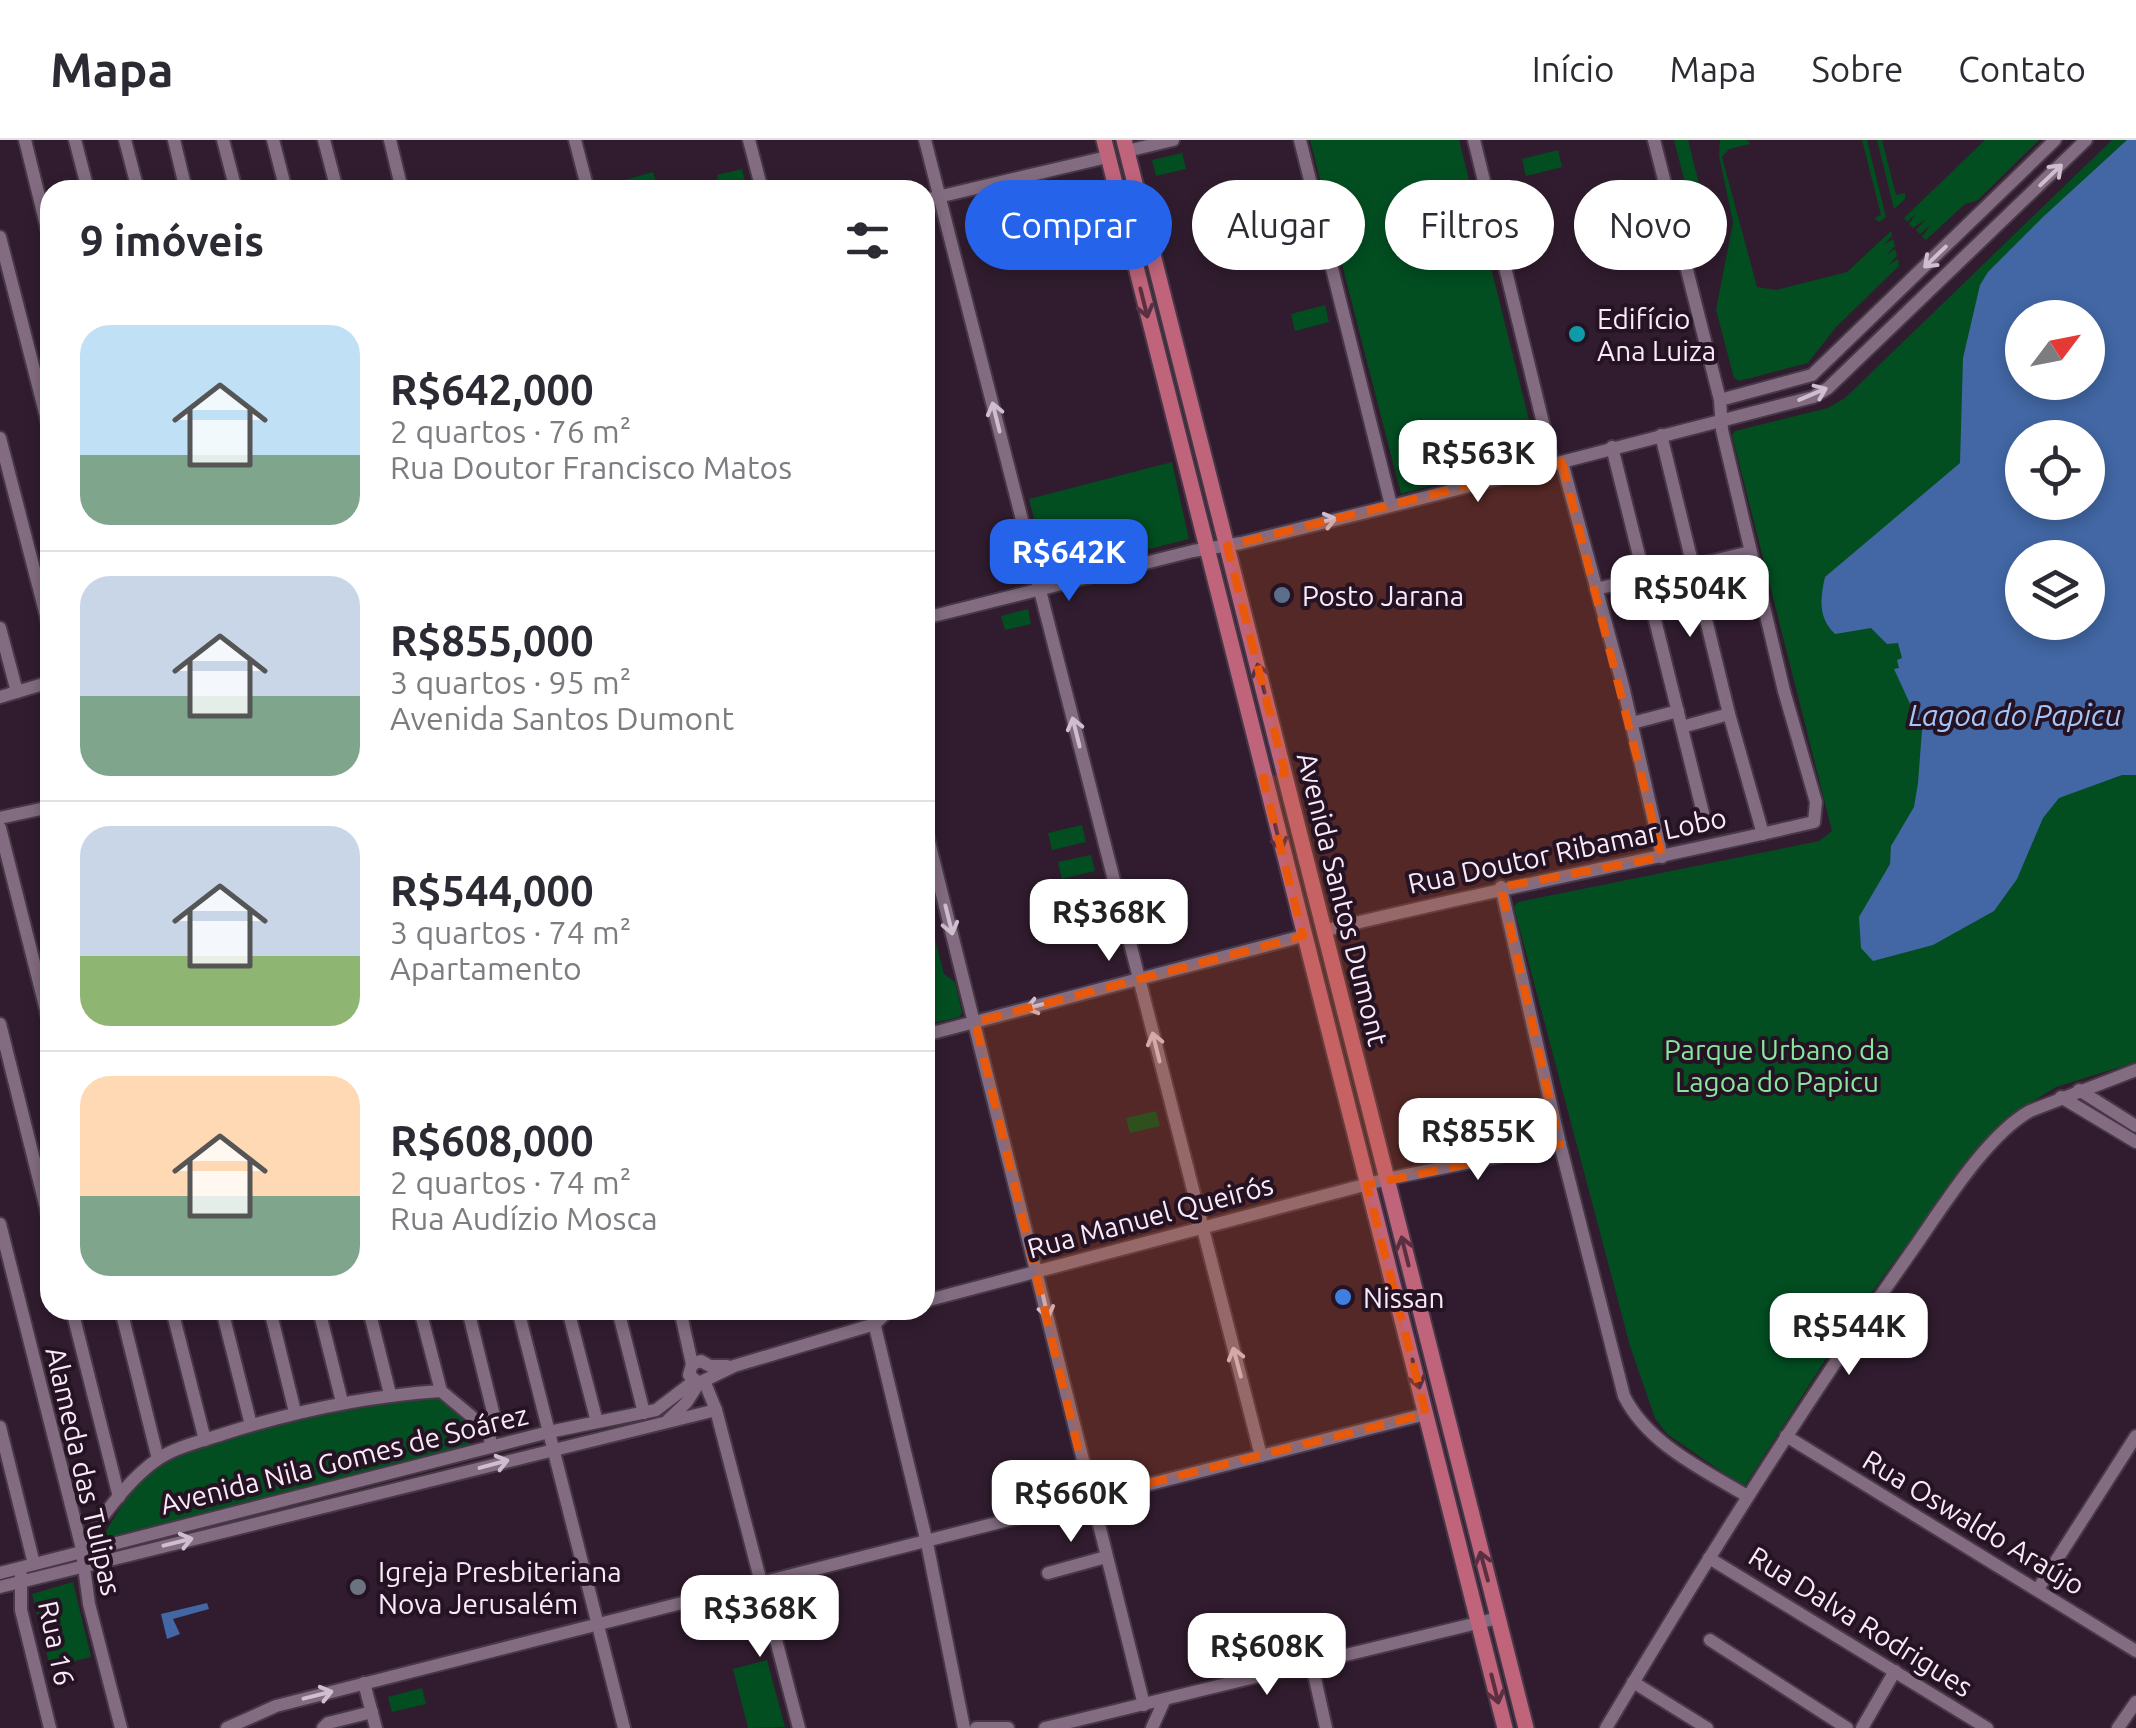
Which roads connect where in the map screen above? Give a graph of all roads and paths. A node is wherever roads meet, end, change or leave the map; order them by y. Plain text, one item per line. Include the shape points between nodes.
1 (25, 140) edge
2 (75, 140) edge
3 (126, 140) edge
4 (174, 140) edge
5 (223, 140) edge
6 (274, 140) edge
7 (324, 140) edge
8 (390, 140) edge
9 (575, 140) edge
10 (750, 140) edge
11 (925, 140) edge
12 (1173, 140) edge
13 (1300, 140) edge
14 (1474, 140) edge
15 (1654, 140) edge
16 (2055, 140) edge
17 (2086, 140) edge
18 (1126, 145) edge
19 (1105, 148) edge
20 (85, 180) edge
21 (136, 180) edge
22 (184, 180) edge
23 (233, 180) edge
24 (284, 180) edge
25 (334, 180) edge
26 (400, 180) edge
27 (585, 180) edge
28 (760, 180) edge
29 (940, 196) junction
30 (935, 197) edge
31 (40, 201) edge
32 (0, 237) edge
33 (1180, 356) junction
34 (1159, 362) junction
35 (40, 393) edge
36 (1720, 400) junction
37 (1720, 420) junction
38 (1661, 435) junction
39 (0, 438) edge
40 (1612, 447) junction
41 (1558, 463) junction
42 (1391, 505) junction
43 (1227, 546) junction
44 (1205, 549) junction
45 (1750, 552) junction
46 (1694, 564) junction
47 (1646, 576) junction
48 (1040, 589) junction
49 (1596, 589) junction
50 (40, 592) edge
51 (935, 615) edge
52 (0, 628) edge
53 (40, 685) edge
54 (17, 692) junction
55 (0, 697) edge
56 (1678, 711) junction
57 (1729, 714) junction
58 (1632, 723) junction
59 (1682, 727) junction
60 (1278, 741) junction
61 (1256, 746) junction
62 (1284, 773) junction
63 (1263, 778) junction
64 (40, 809) edge
65 (1704, 813) dead end
66 (0, 818) edge
67 (0, 828) edge
68 (1763, 834) junction
69 (1662, 857) junction
70 (935, 865) edge
71 (1501, 887) junction
72 (1326, 930) junction
73 (1303, 936) junction
74 (1138, 977) junction
75 (40, 986) edge
76 (975, 1022) junction
77 (0, 1024) edge
78 (935, 1032) edge
79 (2136, 1070) edge
80 (2079, 1090) junction
81 (2061, 1097) junction
82 (2136, 1126) edge
83 (2136, 1142) edge
84 (1560, 1144) junction
85 (1387, 1180) junction
86 (40, 1184) edge
87 (1367, 1184) junction
88 (0, 1224) edge
89 (1202, 1228) junction
90 (1038, 1271) junction
91 (935, 1297) edge
92 (74, 1320) edge
93 (123, 1320) edge
94 (175, 1320) edge
95 (225, 1320) edge
96 (272, 1320) edge
97 (322, 1320) edge
98 (372, 1320) edge
99 (423, 1320) edge
100 (470, 1320) edge
101 (521, 1320) edge
102 (571, 1320) edge
103 (621, 1320) edge
104 (682, 1320) edge
105 (864, 1320) edge
106 (874, 1320) edge
107 (704, 1378) junction
108 (441, 1391) junction
109 (390, 1394) junction
110 (342, 1402) junction
111 (716, 1410) junction
112 (295, 1412) junction
113 (644, 1412) junction
114 (1426, 1414) junction
115 (666, 1421) junction
116 (597, 1422) junction
117 (251, 1425) junction
118 (0, 1427) edge
119 (489, 1431) junction
120 (549, 1432) junction
121 (1786, 1436) junction
122 (2136, 1436) edge
123 (205, 1440) junction
124 (491, 1447) junction
125 (553, 1448) junction
126 (1262, 1456) junction
127 (158, 1459) junction
128 (1746, 1496) junction
129 (118, 1497) junction
130 (1090, 1498) junction
131 (927, 1543) junction
132 (82, 1555) junction
133 (1106, 1557) junction
134 (1709, 1558) junction
135 (34, 1564) junction
136 (0, 1573) edge
137 (1048, 1573) dead end
138 (20, 1575) junction
139 (763, 1581) junction
140 (0, 1587) edge
141 (2038, 1589) junction
142 (1498, 1618) junction
143 (598, 1624) junction
144 (1479, 1624) junction
145 (1710, 1640) dead end
146 (2136, 1651) edge
147 (1312, 1665) junction
148 (1894, 1670) junction
149 (1634, 1682) junction
150 (364, 1683) junction
151 (1164, 1700) junction
152 (2136, 1702) edge
153 (1144, 1705) junction
154 (1121, 1710) junction
155 (372, 1712) junction
156 (50, 1728) edge
157 (120, 1728) edge
158 (227, 1728) edge
159 (323, 1728) edge
160 (376, 1728) edge
161 (624, 1728) edge
162 (799, 1728) edge
163 (964, 1728) edge
164 (976, 1728) edge
165 (1008, 1728) edge
166 (1045, 1728) edge
167 (1116, 1728) edge
168 (1152, 1728) edge
169 (1326, 1728) edge
170 (1505, 1728) edge
171 (1526, 1728) edge
172 (1606, 1728) edge
173 (1706, 1728) edge
174 (1847, 1728) edge
175 (1862, 1728) edge
176 (1986, 1728) edge
177 (2118, 1728) edge

1 - 31 street
2 - 20 street
3 - 21 street
4 - 22 street
5 - 23 street
6 - 24 street
7 - 25 street
8 - 26 street
9 - 27 street
10 - 28 street
11 - 29 street
12 - 18 street
13 - 42 street
14 - 41 street
15 - 36 street
16 -> 36 street via 1812,375
37 -> 17 street via 1828,388
18 - 33 main road, Avenida Santos Dumont
19 - 29 street
19 -> 34 main road, Avenida Santos Dumont
29 - 30 street
48 -> 29 street
32 - 35 street
33 - 34 main road
33 - 43 main road, Avenida Santos Dumont
34 - 44 main road, Avenida Santos Dumont
36 - 37 street
37 - 38 street
37 - 45 street
38 - 40 street
38 - 46 street
39 - 50 street
40 - 41 street
40 - 47 street
41 - 42 street
41 - 49 street
43 -> 42 street
43 - 44 street
60 -> 43 main road, Avenida Santos Dumont
44 - 48 street
44 - 61 main road, Avenida Santos Dumont
45 - 46 street
45 - 68 street, Rua Doutor Ribamar Lobo via 1816,802 1814,822
46 - 47 street
46 - 57 street
47 - 49 street
47 - 56 street
48 - 51 street
74 -> 48 street
49 - 58 street
52 - 54 street
53 - 54 street
54 - 55 street
56 - 58 street
56 - 59 street
57 - 59 street
57 - 68 street
58 - 69 street
59 - 65 street
60 - 61 main road
60 - 62 main road, Avenida Santos Dumont
61 - 63 main road, Avenida Santos Dumont
62 - 63 main road
62 - 72 main road, Avenida Santos Dumont
63 -> 73 main road, Avenida Santos Dumont
64 - 66 street
67 - 75 street
68 - 69 street, Rua Doutor Ribamar Lobo
69 - 71 street, Rua Doutor Ribamar Lobo
70 -> 76 street
71 - 72 street, Rua Doutor Ribamar Lobo
71 - 84 street
72 - 85 main road, Avenida Santos Dumont
73 - 74 street
73 - 87 main road, Avenida Santos Dumont
74 -> 76 street
89 -> 74 street
76 - 78 street
76 - 90 street
77 - 86 street
79 - 80 street
80 - 81 street
80 - 82 street
81 - 83 street
81 - 121 street via 2020,1116 1984,1153
84 - 85 street, Rua Manuel Queirós
84 - 128 street via 1630,1408 1656,1438
85 - 87 street, Rua Manuel Queirós
142 -> 85 main road, Avenida Santos Dumont
87 - 89 street, Rua Manuel Queirós
87 -> 114 main road, Avenida Santos Dumont
88 - 132 street, Alameda das Tulipas
89 - 90 street, Rua Manuel Queirós
126 -> 89 street
90 - 91 street, Rua Manuel Queirós
90 -> 130 street
92 - 129 street
93 - 127 street
94 - 123 street
95 - 117 street
96 - 112 street
97 - 110 street
98 - 109 street
99 - 108 street
100 - 119 street via 494,1416
101 - 120 street
102 - 116 street
103 - 113 street
104 - 107 street via 689,1371
105 - 107 street
106 - 131 street
107 - 111 street
107 - 113 street, Avenida Nila Gomes de Soárez
107 - 115 street
108 - 109 street
108 - 119 street
109 - 110 street
110 - 112 street
111 - 115 street, Avenida Nila Gomes de Soárez
111 - 139 street
112 - 117 street
113 - 116 street, Avenida Nila Gomes de Soárez
114 - 126 street
114 - 144 main road, Avenida Santos Dumont
115 - 125 street, Avenida Nila Gomes de Soárez
116 - 120 street, Avenida Nila Gomes de Soárez
117 - 123 street
118 - 135 street
119 - 124 street
120 - 124 street, Avenida Nila Gomes de Soárez
120 - 125 street
121 - 128 street
121 - 141 street, Rua Oswaldo Araújo
122 - 141 street
123 - 127 street
124 - 132 street, Avenida Nila Gomes de Soárez
132 -> 125 street, Avenida Nila Gomes de Soárez
125 - 143 street
126 - 130 street
127 - 129 street
128 - 134 street
129 - 132 street
130 - 131 street
130 - 133 street
131 - 139 street
131 - 163 street
132 - 135 street, Avenida Nila Gomes de Soárez
132 - 138 street, Avenida Nila Gomes de Soárez
132 - 157 street, Alameda das Tulipas
133 - 137 street
133 - 153 street
134 - 148 street, Rua Dalva Rodrigues
134 - 149 street
135 - 138 street, Avenida Nila Gomes de Soárez
136 - 138 street, Avenida Nila Gomes de Soárez
138 - 140 street, Avenida Nila Gomes de Soárez
138 - 156 street, Rua 16 via 21,1610
139 - 143 street
139 - 162 street
141 - 146 street, Rua Oswaldo Araújo
142 - 144 street
142 - 171 main road, Avenida Santos Dumont
143 - 150 street
143 - 161 street
144 - 147 street
144 -> 170 main road, Avenida Santos Dumont
145 - 174 street
147 - 151 street
147 - 169 street
148 - 175 street
148 - 176 street, Rua Dalva Rodrigues
149 - 172 street
149 - 173 street
150 - 155 street
158 -> 150 street via 276,1706
151 - 153 street
151 - 168 street
152 - 177 street
153 - 154 street
154 - 166 street
154 - 167 street
155 - 159 street
155 - 160 street
164 - 165 street

